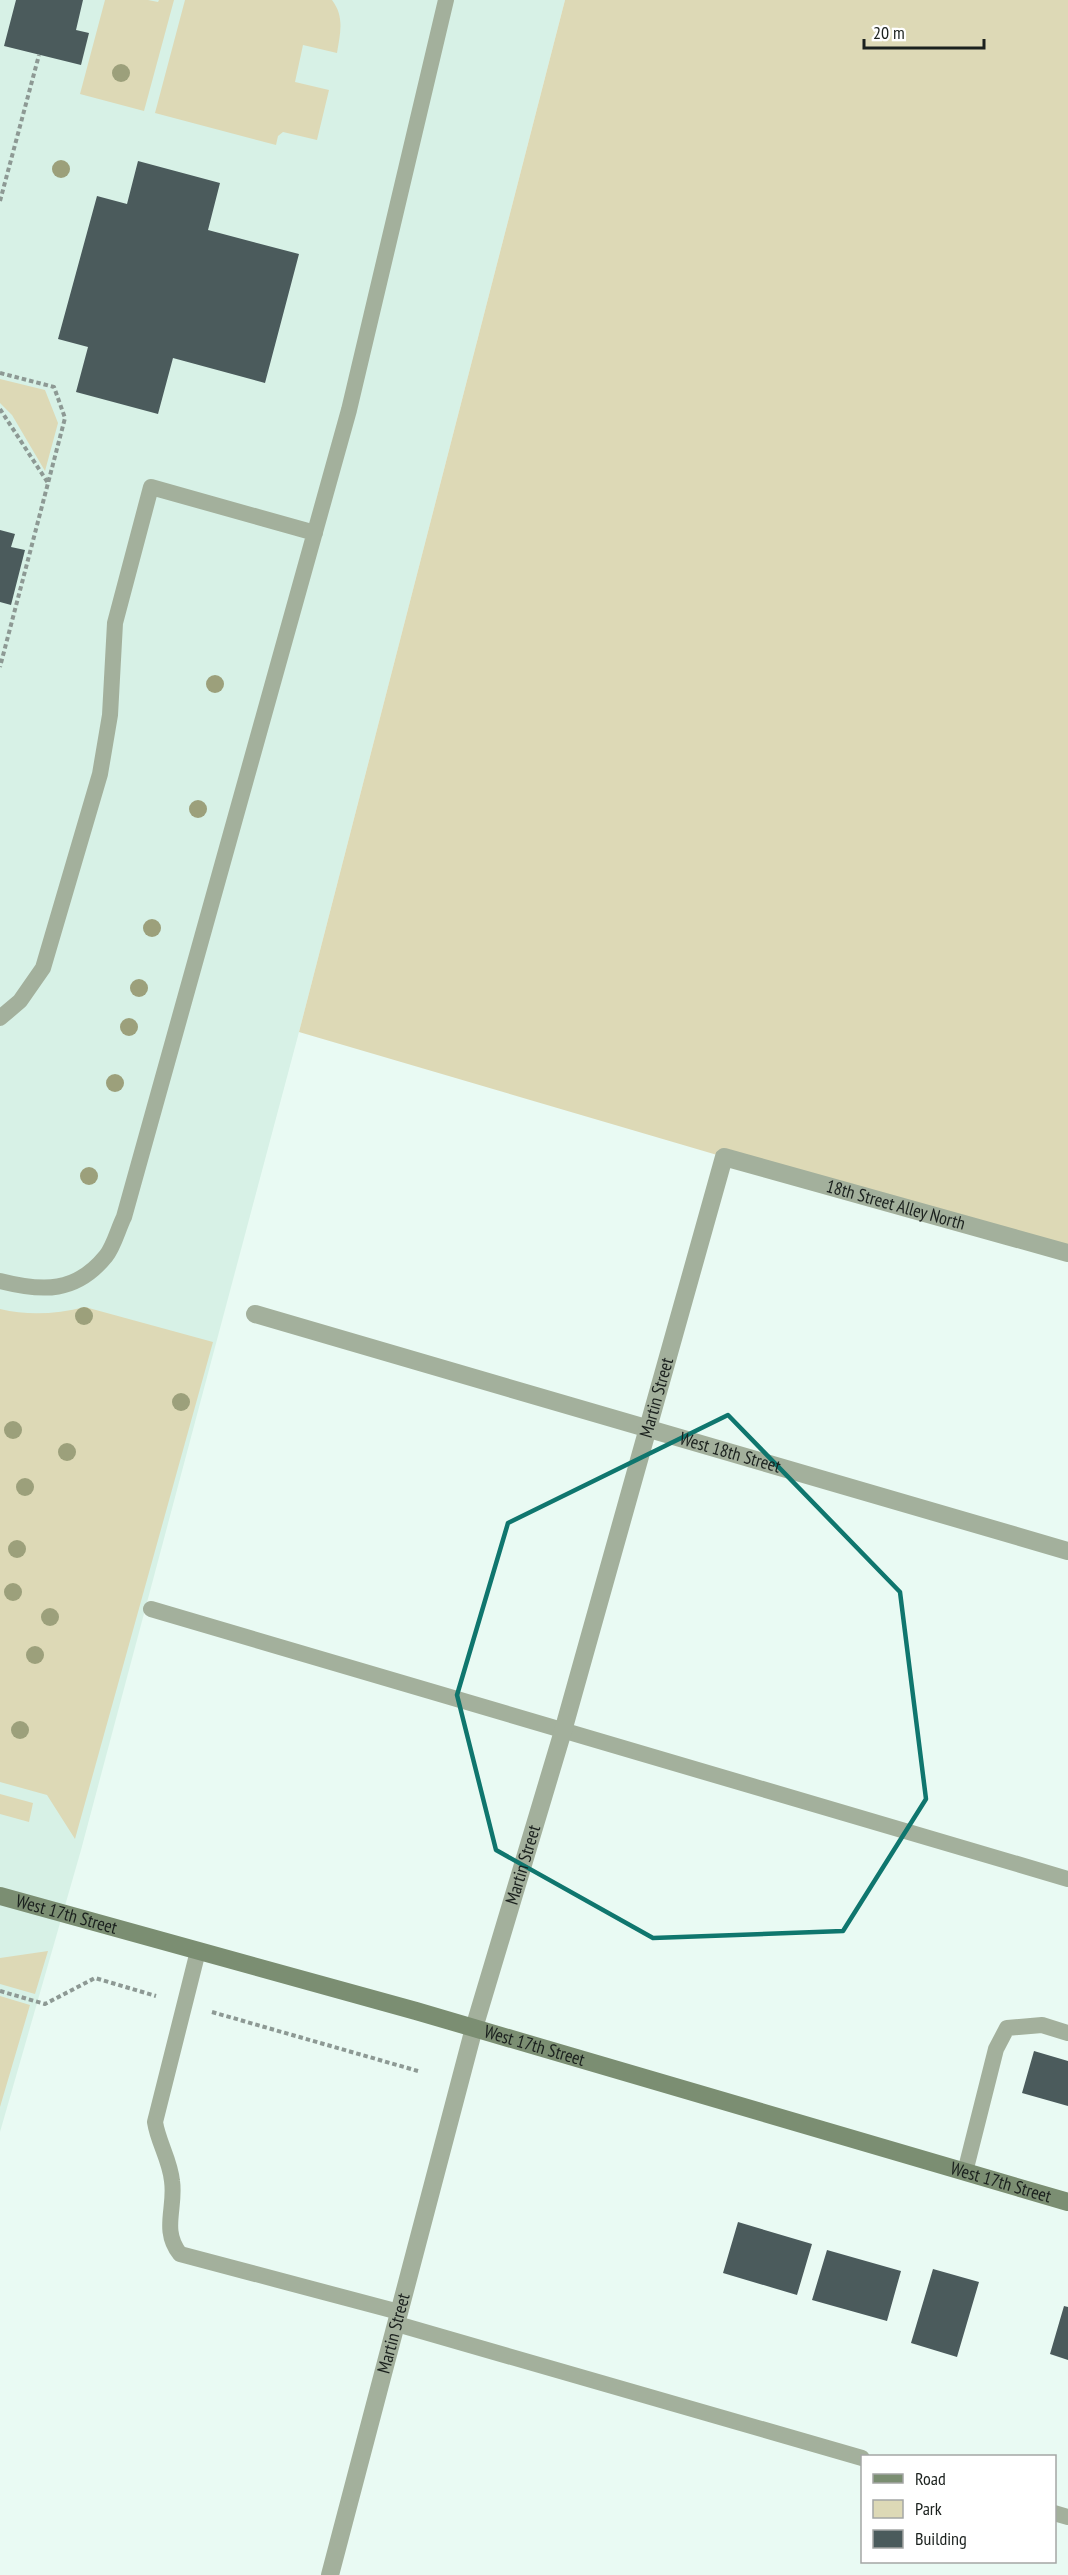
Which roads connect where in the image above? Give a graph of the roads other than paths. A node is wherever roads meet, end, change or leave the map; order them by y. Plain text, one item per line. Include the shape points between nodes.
1 (446, 0) edge
2 (315, 533) junction
3 (0, 1018) edge
4 (724, 1157) joint
5 (1068, 1253) edge
6 (0, 1281) edge
7 (255, 1314) dead end
8 (647, 1429) junction
9 (1068, 1551) edge
10 (151, 1610) dead end
11 (563, 1731) junction
12 (1068, 1879) edge
13 (0, 1896) edge
14 (198, 1951) junction
15 (474, 2028) junction
16 (1068, 2033) edge
17 (965, 2172) junction
18 (1068, 2202) edge
19 (398, 2318) junction
20 (861, 2458) edge
21 (330, 2575) edge

1 - 2 lane via 349,410
2 - 3 lane via 151,487 115,623 110,716 100,774 43,968 20,1001
2 - 6 lane via 124,1217 107,1255 79,1281 52,1289
4 - 5 street, 18th Street Alley North
4 - 8 street, Martin Street
7 - 8 street, West 18th Street
8 - 9 street, West 18th Street
8 - 11 street, Martin Street
10 - 11 lane
11 - 12 lane
11 - 15 street, Martin Street
13 - 14 street, West 17th Street
14 - 15 street, West 17th Street
14 - 19 lane via 154,2122 172,2180 169,2233 174,2247 180,2254
15 - 17 street, West 17th Street
15 - 19 street, Martin Street
16 - 17 lane via 1042,2025 1007,2028 996,2049
17 - 18 street, West 17th Street
19 - 20 lane
19 - 21 street, Martin Street

